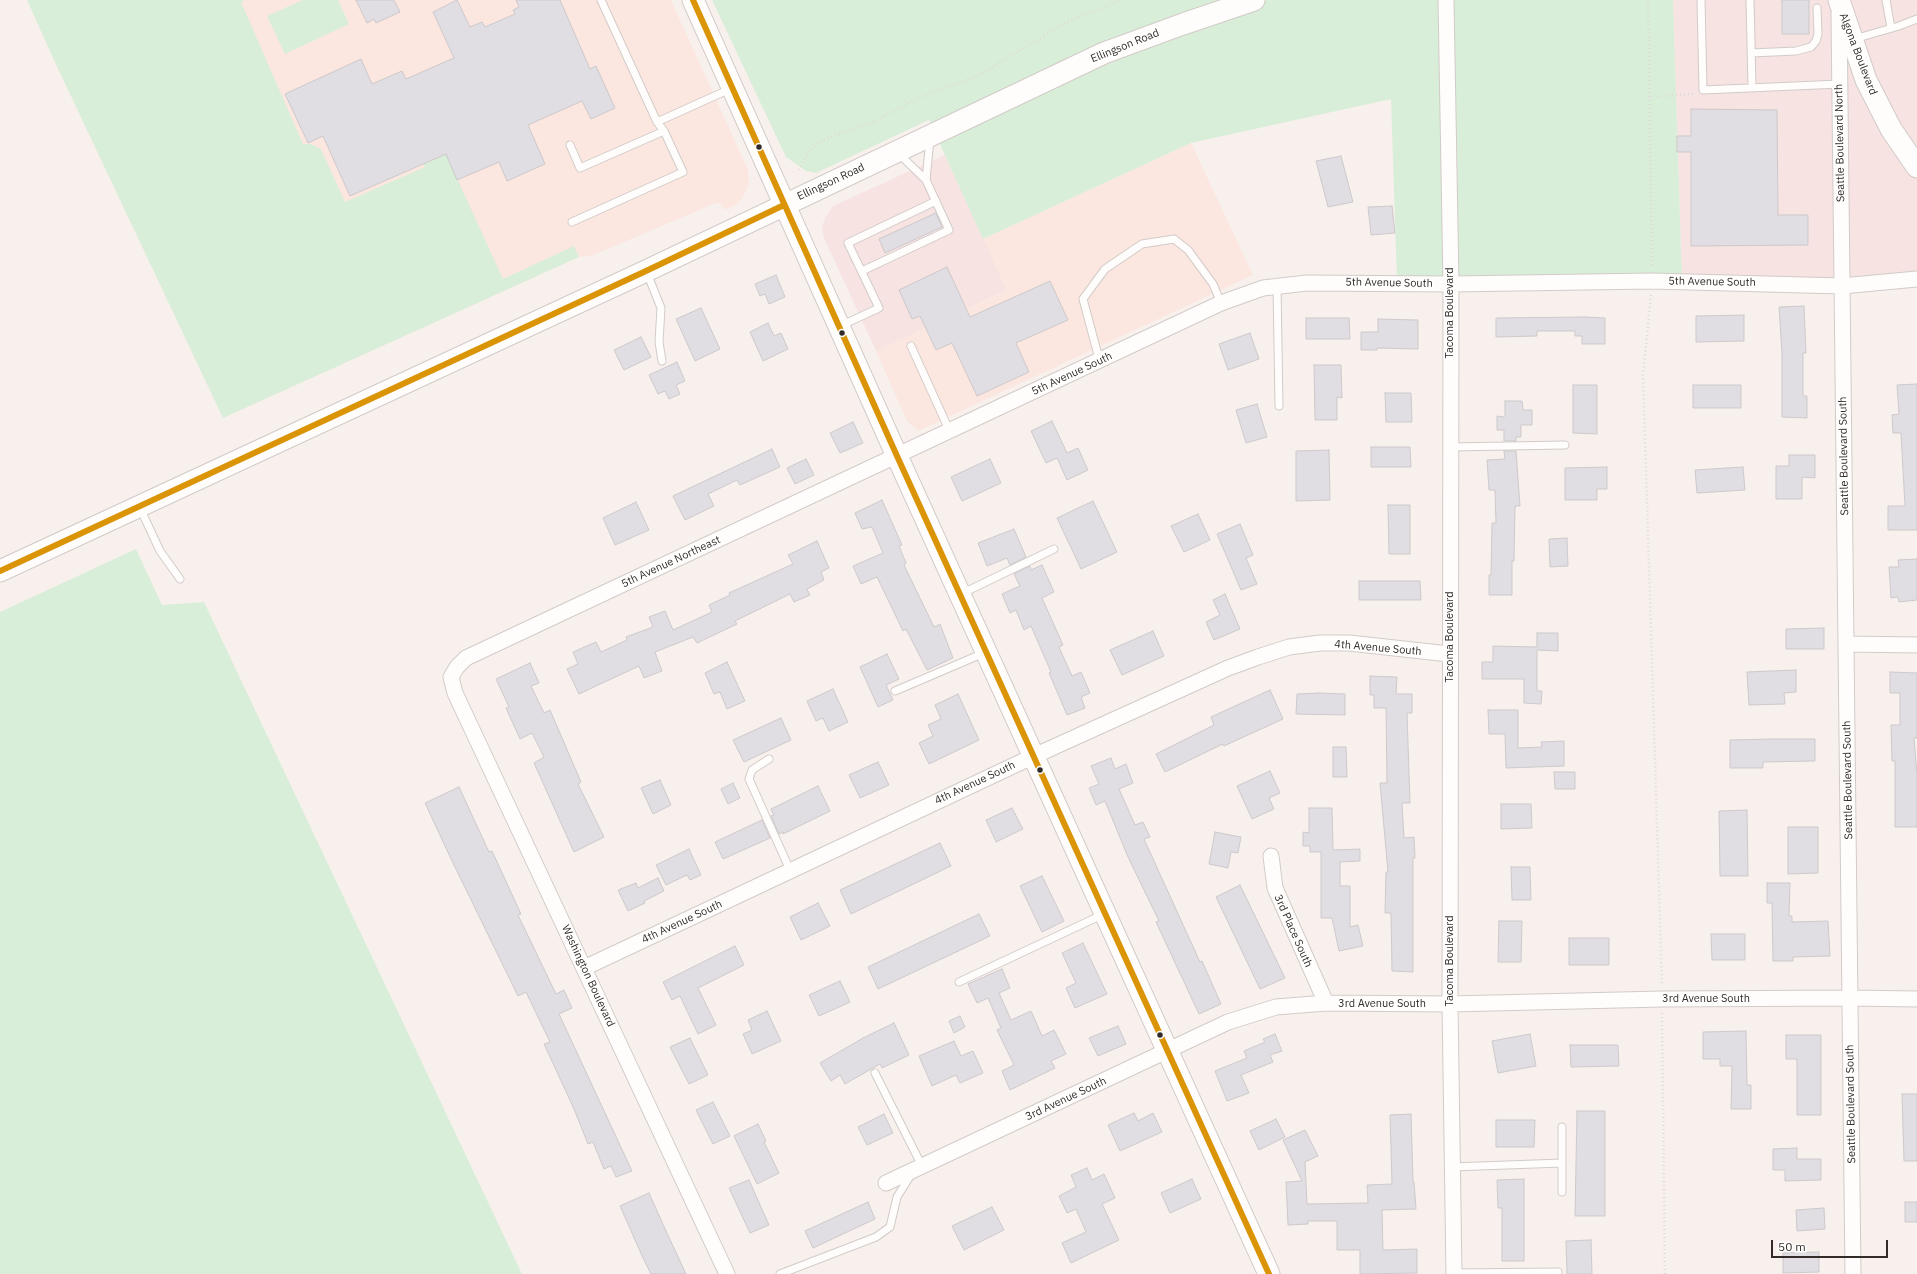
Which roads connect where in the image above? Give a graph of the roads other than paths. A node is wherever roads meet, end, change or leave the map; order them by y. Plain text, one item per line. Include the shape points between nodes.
1 (601, 0) edge
2 (693, 0) edge
3 (1254, 0) edge
4 (1446, 0) edge
5 (1701, 0) edge
6 (1750, 0) edge
7 (1886, 0) edge
8 (1839, 1) edge
9 (1817, 8) dead end
10 (1917, 19) edge
11 (1892, 28) junction
12 (1852, 40) junction
13 (1751, 53) junction
14 (1840, 84) junction
15 (1752, 87) junction
16 (732, 88) junction
17 (657, 122) junction
18 (664, 131) junction
19 (930, 136) junction
20 (570, 144) dead end
21 (896, 152) junction
22 (1917, 167) edge
23 (926, 180) junction
24 (936, 201) junction
25 (784, 205) junction
26 (572, 222) dead end
27 (646, 271) junction
28 (862, 271) junction
29 (1917, 278) edge
30 (1451, 284) junction
31 (1277, 286) junction
32 (1842, 286) junction
33 (1222, 303) junction
34 (839, 327) junction
35 (911, 346) dead end
36 (662, 361) dead end
37 (1098, 362) junction
38 (1279, 406) dead end
39 (950, 432) junction
40 (1565, 445) dead end
41 (1450, 447) junction
42 (897, 456) junction
43 (139, 506) junction
44 (1054, 549) dead end
45 (0, 571) edge
46 (180, 579) dead end
47 (960, 595) junction
48 (1846, 644) junction
49 (1917, 645) edge
50 (986, 652) junction
51 (1449, 654) junction
52 (451, 677) joint
53 (895, 691) dead end
54 (1034, 756) junction
55 (769, 759) dead end
56 (1272, 856) dead end
57 (790, 870) junction
58 (1106, 913) junction
59 (584, 968) junction
60 (959, 982) dead end
61 (1850, 998) junction
62 (1917, 1000) edge
63 (1326, 1003) junction
64 (1450, 1004) junction
65 (1168, 1050) junction
66 (875, 1073) dead end
67 (1562, 1127) dead end
68 (1562, 1162) junction
69 (1452, 1167) junction
70 (918, 1168) junction
71 (886, 1183) dead end
72 (1562, 1192) dead end
73 (1558, 1272) dead end
74 (1454, 1273) edge
75 (728, 1274) edge
76 (780, 1274) edge
77 (1269, 1274) edge
78 (1853, 1274) edge

1 - 17 lane
2 - 16 street
3 - 19 street, Ellingson Road via 1104,54
4 - 30 street, Tacoma Boulevard
5 - 15 lane via 1703,90
6 - 13 lane
7 - 11 lane
8 - 12 street, Algona Boulevard
8 - 14 street, Seattle Boulevard North
9 - 13 lane via 1818,34 1811,47 1796,51
10 - 11 lane
11 - 12 lane
12 - 22 street, Algona Boulevard via 1866,80 1881,111
13 - 15 lane
14 - 15 lane
14 - 32 street, Seattle Boulevard North
16 - 17 lane
16 - 25 street
17 - 18 lane
18 - 20 lane via 580,168
18 - 26 lane via 682,172
19 - 21 street, Ellingson Road
19 - 23 lane
21 - 23 lane
21 - 25 street, Ellingson Road
23 - 24 lane
24 - 28 lane via 949,230
24 - 28 lane via 848,243
25 - 27 street, Ellingson Road
25 - 34 street
27 - 36 lane via 661,308 659,342
27 - 43 street, Ellingson Road
28 - 34 lane via 879,308
29 - 32 street, 5th Avenue South
30 - 31 street, 5th Avenue South via 1307,283
30 - 32 street, 5th Avenue South via 1652,281
30 - 41 street, Tacoma Boulevard
31 - 33 street, 5th Avenue South via 1239,295
31 - 38 lane
32 - 48 street, Seattle Boulevard South
33 - 37 street, 5th Avenue South
33 - 37 lane via 1213,284 1188,250 1174,240 1142,244 1105,269 1083,299
34 - 42 street
35 - 39 lane
37 - 39 street, 5th Avenue South
39 - 42 street, 5th Avenue South
40 - 41 lane
41 - 51 street, Tacoma Boulevard
42 - 47 street
42 - 52 street, 5th Avenue Northeast via 466,658 457,666
43 - 45 street, Ellingson Road
43 - 46 lane via 160,551
44 - 47 lane
47 - 50 street
48 - 49 street
48 - 61 street, Seattle Boulevard South
50 - 53 lane
50 - 54 street
51 - 54 street, 4th Avenue South via 1350,643 1289,647 1228,668
51 - 64 street, Tacoma Boulevard
52 - 59 street, Washington Boulevard via 455,693
54 - 57 street, 4th Avenue South
54 - 58 street
55 - 57 lane via 752,770 749,779
56 - 63 street, 3rd Place South via 1274,888
57 - 59 street, 4th Avenue South
58 - 60 lane
58 - 65 street
59 - 75 street, Washington Boulevard
61 - 62 street, 3rd Avenue South
61 - 64 street, 3rd Avenue South
61 - 78 street, Seattle Boulevard South
63 - 64 street, 3rd Avenue South
63 - 65 street, 3rd Avenue South via 1276,1007 1251,1014
64 - 69 street, Tacoma Boulevard
65 - 70 street, 3rd Avenue South
65 - 77 street
66 - 70 lane
67 - 68 lane
68 - 69 lane
68 - 72 lane
69 - 74 street, Tacoma Boulevard
70 - 71 street, 3rd Avenue South
70 - 76 lane via 897,1197 890,1227 876,1237
73 - 74 lane

